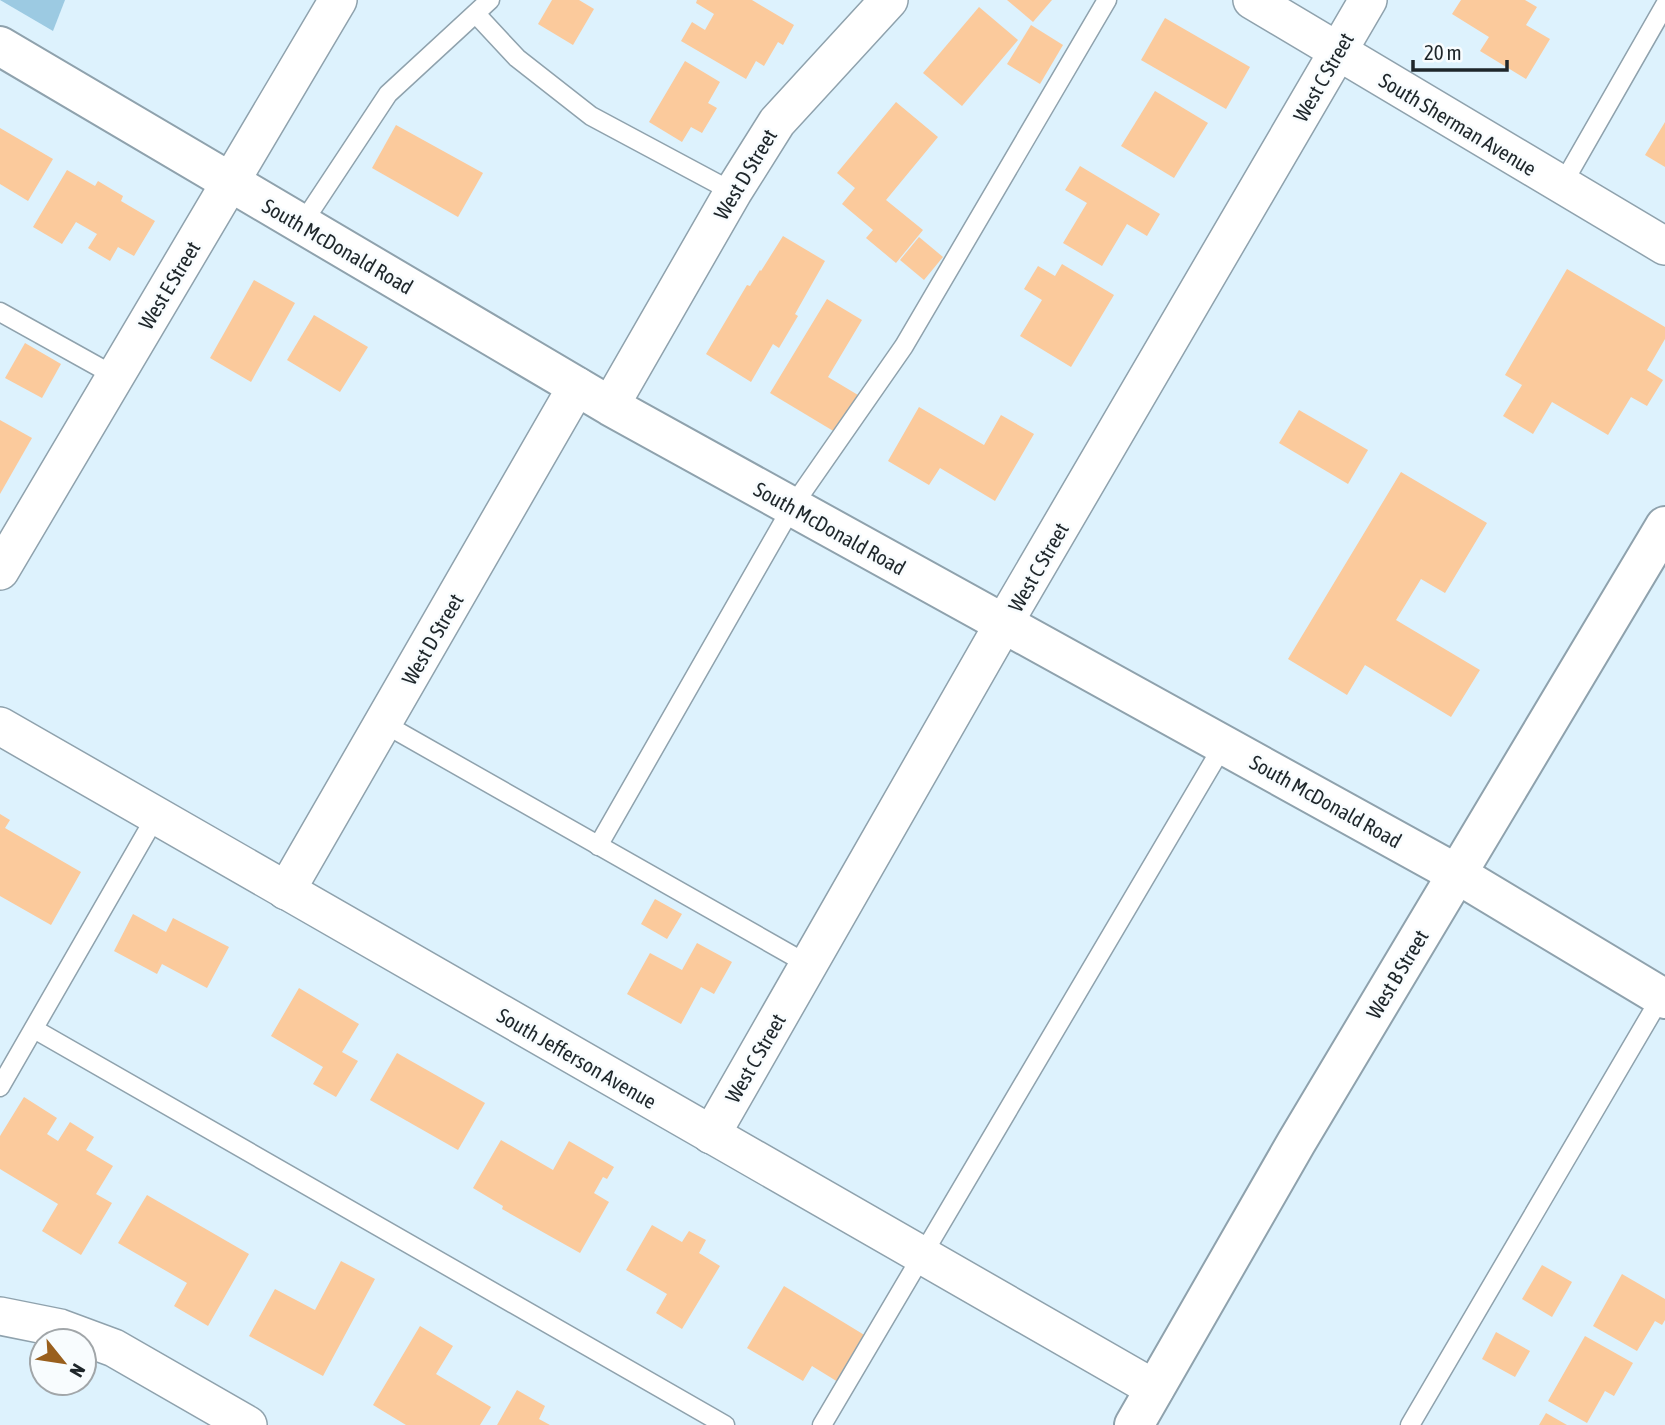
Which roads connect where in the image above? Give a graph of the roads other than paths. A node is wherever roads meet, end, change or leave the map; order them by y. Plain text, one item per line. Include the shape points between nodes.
1 (338, 0) edge
2 (490, 0) edge
3 (889, 0) edge
4 (1107, 0) edge
5 (1252, 0) edge
6 (1368, 0) edge
7 (1665, 5) edge
8 (476, 13) junction
9 (0, 46) edge
10 (1338, 52) junction
11 (230, 183) junction
12 (1562, 186) junction
13 (733, 192) junction
14 (302, 223) junction
15 (1665, 246) edge
16 (0, 312) edge
17 (115, 376) junction
18 (577, 386) junction
19 (610, 406) junction
20 (792, 507) junction
21 (1665, 526) edge
22 (0, 571) edge
23 (1004, 623) junction
24 (383, 723) junction
25 (0, 726) edge
26 (1224, 744) junction
27 (156, 816) junction
28 (598, 846) junction
29 (1457, 874) junction
30 (286, 891) junction
31 (809, 965) junction
32 (1663, 998) edge
33 (33, 1029) junction
34 (0, 1087) edge
35 (711, 1135) junction
36 (922, 1256) junction
37 (0, 1315) edge
38 (1154, 1390) junction
39 (248, 1425) edge
40 (725, 1425) edge
41 (822, 1425) edge
42 (1134, 1425) edge
43 (1410, 1425) edge

1 - 11 street, West E Street
2 - 8 lane
3 - 13 street, West D Street via 777,122
4 - 20 lane via 904,346
5 - 10 street, South Sherman Avenue
6 - 10 street, West C Street
7 - 12 lane
8 - 13 lane via 517,58 591,116
8 - 14 lane via 388,94
9 - 11 street, South McDonald Road
10 - 12 street, South Sherman Avenue
10 - 23 street, West C Street
11 - 14 street, South McDonald Road
11 - 17 street, West E Street
12 - 15 street, South Sherman Avenue
13 - 19 street, West D Street
14 - 18 street, South McDonald Road
16 - 17 lane
17 - 22 street, West E Street
18 - 19 street, South McDonald Road
18 - 24 street, West D Street
19 - 20 street, South McDonald Road
20 - 23 street, South McDonald Road
20 - 28 lane
21 - 29 street, West B Street
23 - 26 street, South McDonald Road
23 - 31 street, West C Street
24 - 28 lane
24 - 30 street, West D Street
25 - 27 street, South Jefferson Avenue
26 - 29 street, South McDonald Road
26 - 36 lane
27 - 30 street, South Jefferson Avenue
27 - 33 lane
28 - 31 lane
29 - 32 street, South McDonald Road
29 - 38 street, West B Street
30 - 35 street, South Jefferson Avenue
31 - 35 street, West C Street
32 - 43 lane
33 - 34 lane
33 - 40 lane
35 - 36 street, South Jefferson Avenue
36 - 38 street, South Jefferson Avenue
36 - 41 lane
37 - 39 street via 60,1328 114,1348
38 - 42 street, West B Street

